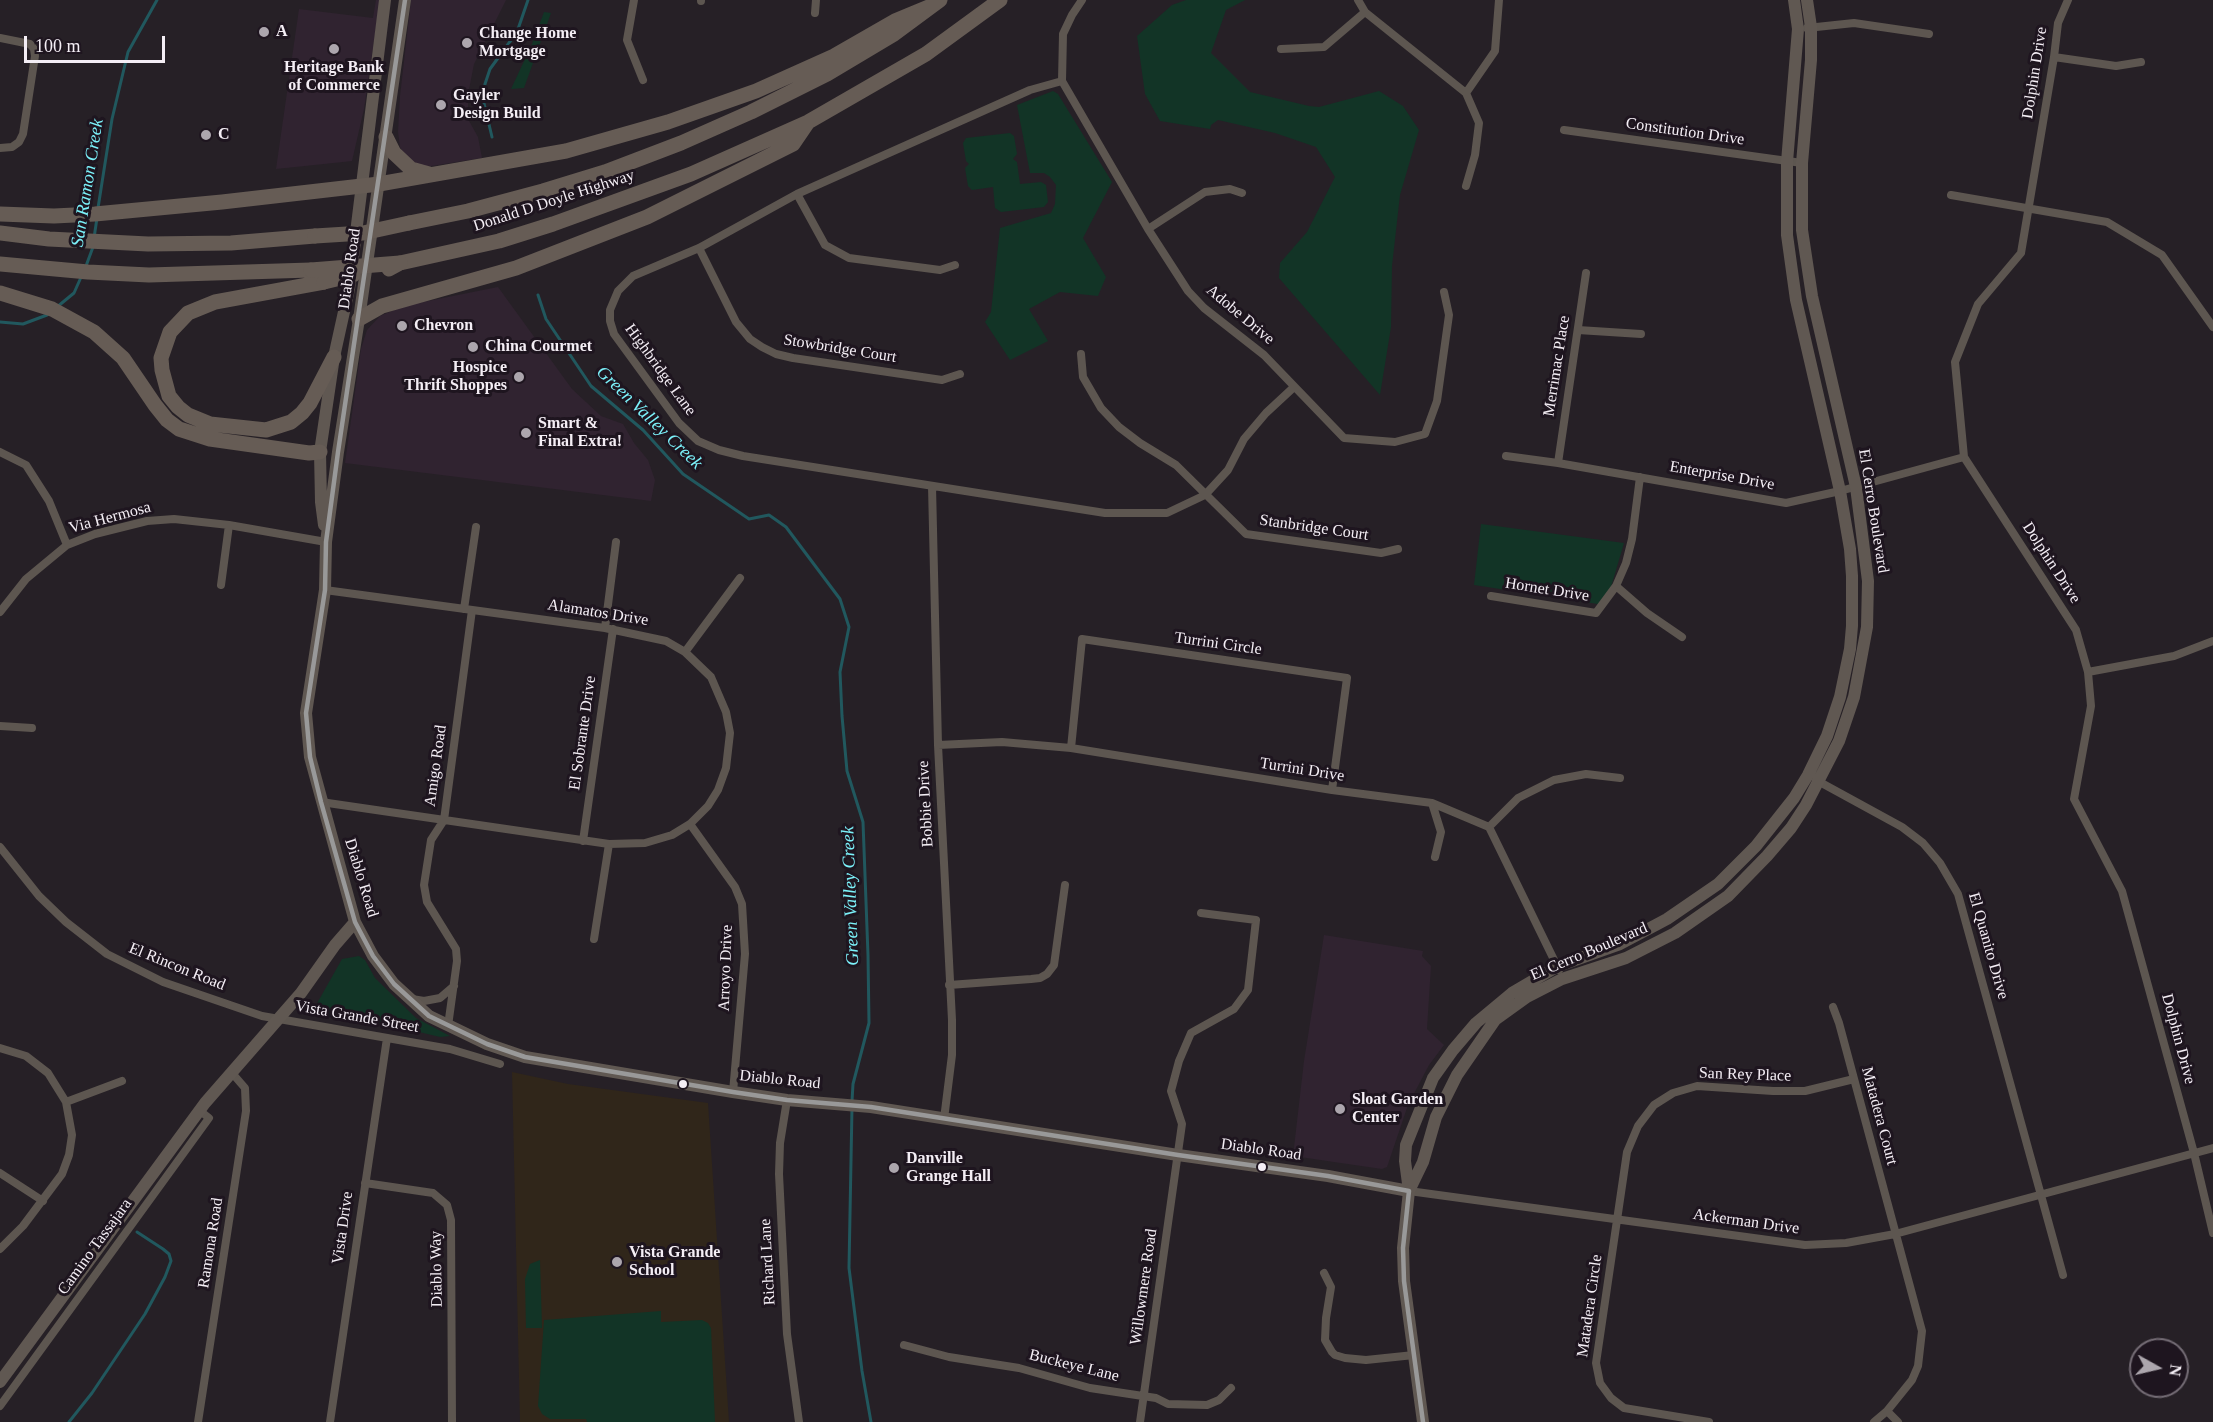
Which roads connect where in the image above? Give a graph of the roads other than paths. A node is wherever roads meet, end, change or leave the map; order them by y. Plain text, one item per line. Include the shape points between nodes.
1 (385, 0) edge
2 (405, 0) edge
3 (634, 0) edge
4 (816, 0) edge
5 (1000, 0) edge
6 (1082, 0) edge
7 (1358, 0) edge
8 (1499, 0) edge
9 (1794, 0) edge
10 (1807, 0) edge
11 (2068, 0) edge
12 (936, 3) edge
13 (1365, 12) junction
14 (815, 13) dead end
15 (1804, 28) junction
16 (1929, 34) dead end
17 (0, 38) edge
18 (1281, 49) dead end
19 (2054, 57) junction
20 (2141, 62) dead end
21 (643, 80) dead end
22 (1062, 81) junction
23 (1466, 93) junction
24 (807, 122) junction
25 (1564, 130) dead end
26 (386, 137) junction
27 (0, 148) edge
28 (1787, 162) junction
29 (1802, 163) junction
30 (429, 174) junction
31 (379, 184) junction
32 (360, 186) junction
33 (1466, 186) dead end
34 (1242, 193) dead end
35 (797, 194) junction
36 (1951, 195) dead end
37 (2027, 209) junction
38 (0, 214) edge
39 (1148, 229) junction
40 (0, 233) edge
41 (699, 248) junction
42 (0, 264) edge
43 (955, 265) dead end
44 (394, 267) junction
45 (1586, 273) dead end
46 (1444, 292) dead end
47 (0, 293) edge
48 (359, 320) junction
49 (2213, 327) edge
50 (1578, 330) junction
51 (1641, 334) dead end
52 (1080, 354) dead end
53 (334, 357) junction
54 (960, 374) dead end
55 (1294, 387) junction
56 (0, 452) edge
57 (320, 452) junction
58 (338, 452) junction
59 (1506, 456) dead end
60 (1964, 457) junction
61 (1558, 463) junction
62 (1640, 477) junction
63 (932, 486) junction
64 (1856, 487) junction
65 (1840, 491) junction
66 (1205, 495) junction
67 (230, 525) junction
68 (476, 527) dead end
69 (326, 542) junction
70 (616, 542) dead end
71 (67, 545) junction
72 (1398, 549) dead end
73 (740, 578) dead end
74 (221, 585) dead end
75 (1616, 586) junction
76 (325, 590) junction
77 (1491, 597) dead end
78 (468, 610) junction
79 (0, 612) edge
80 (609, 628) junction
81 (1682, 637) dead end
82 (2213, 641) edge
83 (685, 652) junction
84 (2088, 672) junction
85 (0, 726) edge
86 (32, 728) dead end
87 (938, 744) junction
88 (1071, 748) junction
89 (1808, 776) junction
90 (1620, 778) dead end
91 (1820, 782) junction
92 (1332, 790) junction
93 (321, 802) junction
94 (1432, 803) junction
95 (444, 820) junction
96 (690, 824) junction
97 (1489, 827) junction
98 (583, 841) junction
99 (609, 844) junction
100 (0, 847) edge
101 (1436, 857) dead end
102 (1065, 885) dead end
103 (1201, 913) dead end
104 (355, 922) junction
105 (594, 939) dead end
106 (1558, 966) junction
107 (1562, 979) junction
108 (454, 985) junction
109 (949, 985) junction
110 (411, 999) junction
111 (1833, 1007) dead end
112 (279, 1018) junction
113 (448, 1026) junction
114 (387, 1038) junction
115 (0, 1048) edge
116 (500, 1065) dead end
117 (232, 1072) junction
118 (1854, 1079) junction
119 (122, 1081) dead end
120 (733, 1092) junction
121 (787, 1100) junction
122 (66, 1102) junction
123 (200, 1110) junction
124 (944, 1119) junction
125 (2213, 1148) edge
126 (2194, 1153) junction
127 (1178, 1155) junction
128 (0, 1173) edge
129 (365, 1183) junction
130 (1408, 1191) junction
131 (2043, 1195) junction
132 (43, 1201) junction
133 (1618, 1220) junction
134 (2213, 1233) edge
135 (1894, 1234) junction
136 (0, 1249) edge
137 (1324, 1273) dead end
138 (2063, 1275) dead end
139 (904, 1345) dead end
140 (1414, 1355) junction
141 (0, 1382) edge
142 (1231, 1388) dead end
143 (1144, 1396) junction
144 (0, 1406) edge
145 (1887, 1411) junction
146 (198, 1422) edge
147 (330, 1422) edge
148 (452, 1422) edge
149 (799, 1422) edge
150 (1140, 1422) edge
151 (1423, 1422) edge
152 (1709, 1422) edge
153 (1874, 1422) edge
154 (1898, 1422) edge

1 - 32 street, Diablo Road
2 - 26 street, Diablo Road
3 - 21 street via 627,40
4 - 14 street
5 - 24 highway, Donald D Doyle Highway via 926,54
6 - 22 street via 1063,34
7 - 13 street
8 - 23 street via 1494,51
9 - 15 street, El Cerro Boulevard
10 - 15 street, El Cerro Boulevard
11 - 19 street, Dolphin Drive via 2058,23
12 - 30 highway via 796,74 668,122 566,151
12 - 40 highway, Donald D Doyle Highway, bridge via 894,34 827,74 751,112 605,172 468,211 363,232 231,243 148,244
13 - 18 street via 1324,47
13 - 23 street
15 - 16 street via 1854,23
15 - 28 street, El Cerro Boulevard
15 - 29 street, El Cerro Boulevard via 1811,60
17 - 27 street via 30,44 35,56 23,134 12,147
19 - 20 street via 2116,66
19 - 37 street, Dolphin Drive
22 - 35 street, Highbridge Lane via 1030,90
22 - 39 street, Adobe Drive
23 - 33 street via 1479,123
24 - 44 highway, Donald D Doyle Highway via 691,174 553,224
24 - 48 highway via 793,144 647,217 516,268 382,306
25 - 28 street, Constitution Drive
26 - 30 highway via 394,153 411,169
26 - 31 street, Diablo Road
28 - 29 street, Constitution Drive
28 - 65 street, El Cerro Boulevard via 1787,235 1796,300
29 - 64 street, El Cerro Boulevard via 1802,230 1812,296
30 - 31 highway
31 - 32 highway
31 - 48 street, Diablo Road
32 - 38 highway via 141,211 54,216
32 - 53 street, Diablo Road via 349,289
34 - 39 street via 1230,189 1205,192
35 - 41 street, Highbridge Lane
35 - 43 street via 825,245 849,258 940,270
36 - 37 street
37 - 49 street via 2107,222 2162,255
37 - 60 street, Dolphin Drive via 2021,253 1978,304 1955,362
39 - 55 street, Adobe Drive via 1188,291 1264,355
41 - 54 street, Stowbridge Court via 736,322 750,339 776,354 942,380
41 - 63 street, Highbridge Lane via 633,276 618,291 610,310 617,340 679,423 698,441 743,456
42 - 44 highway, Donald D Doyle Highway, bridge via 149,275
44 - 53 highway, bridge via 215,302 188,313 170,332 162,370 169,396 189,415 210,424 266,430 291,422 302,413
45 - 50 street, Merrimac Place
46 - 55 street, Adobe Drive via 1449,315 1437,401 1425,434 1395,442 1344,438
47 - 57 highway via 52,309 94,332 123,358 155,405 179,429 210,440
48 - 58 street, Diablo Road
50 - 51 street
50 - 61 street, Merrimac Place
52 - 66 street, Stanbridge Court via 1083,377 1101,408 1119,428 1176,465
53 - 57 street, Diablo Road
55 - 66 street, Highbridge Lane via 1266,413 1244,440 1228,470
56 - 71 street via 26,465 49,501
57 - 58 street
57 - 69 street, Diablo Road
58 - 69 street, Diablo Road
59 - 61 street, Enterprise Drive
60 - 64 street, Enterprise Drive
60 - 84 street, Dolphin Drive via 2076,630
61 - 62 street, Enterprise Drive
62 - 65 street, Enterprise Drive via 1786,503
62 - 75 street, Hornet Drive via 1632,539
63 - 66 street, Highbridge Lane via 1105,513 1167,513
63 - 87 street, Bobbie Drive
64 - 65 street, Enterprise Drive
64 - 91 street, El Cerro Boulevard via 1868,581 1867,627 1854,697
65 - 89 street, El Cerro Boulevard via 1852,576 1850,649 1840,697
66 - 72 street, Stanbridge Court via 1246,534 1381,553
67 - 69 street, Via Hermosa
67 - 71 street, Via Hermosa via 160,519 95,534
67 - 74 street
68 - 78 street, Amigo Road
69 - 76 street, Diablo Road
70 - 80 street, El Sobrante Drive
71 - 79 street, Via Hermosa via 26,579
73 - 83 street
75 - 77 street, Hornet Drive via 1596,613
75 - 81 street
76 - 78 street, Alamatos Drive
76 - 93 street, Diablo Road via 306,713 310,758
78 - 80 street, Alamatos Drive
78 - 95 street, Amigo Road
80 - 83 street, Alamatos Drive via 666,641
80 - 98 street, El Sobrante Drive
82 - 84 street via 2174,656
83 - 96 street, Alamatos Drive via 711,677 730,733 726,768 718,790
84 - 126 street, Dolphin Drive via 2091,706 2074,799 2122,891
85 - 86 street
87 - 88 street, Turrini Drive via 1002,742
87 - 109 street, Bobbie Drive
88 - 92 street, Turrini Drive
88 - 92 street, Turrini Circle via 1082,639 1347,678
89 - 91 street, El Quanito Drive
89 - 106 street, El Cerro Boulevard via 1756,846 1718,884 1667,919 1620,944
90 - 97 street via 1586,774 1554,780 1518,798
91 - 107 street, El Cerro Boulevard via 1791,828 1728,896 1675,933 1626,958
91 - 131 street, El Quanito Drive via 1902,827 1923,843 1958,894
92 - 94 street, Turrini Drive
93 - 95 street, Alamatos Drive
93 - 104 street, Diablo Road
94 - 97 street, Turrini Drive
94 - 101 street via 1441,832
95 - 98 street, Alamatos Drive
95 - 108 street, Amigo Road via 431,840 424,885 427,902 456,948
96 - 99 street, Alamatos Drive via 672,835 645,843
96 - 120 street, Arroyo Drive via 735,887 742,904 745,954
97 - 106 street
98 - 99 street, Alamatos Drive
99 - 105 street
100 - 112 street, El Rincon Road via 39,896 107,954 163,982 262,1016
102 - 109 street via 1054,965 1047,974 1040,978
103 - 127 street, Willowmere Road via 1256,920 1248,990 1234,1009 1191,1033 1179,1061 1171,1091 1182,1124
104 - 110 street, Diablo Road via 373,956
104 - 112 street, Camino Tassajara
106 - 107 street
106 - 130 street, El Cerro Boulevard via 1493,1007 1464,1036 1433,1078 1406,1145
107 - 130 street, El Cerro Boulevard via 1527,997 1496,1020 1483,1036 1436,1117 1423,1162
108 - 110 street via 440,998
108 - 113 street, Amigo Road
109 - 124 street, Bobbie Drive via 952,1055
110 - 113 street, Diablo Road via 429,1016
111 - 118 street, Matadera Court
112 - 114 street, Vista Grande Street
112 - 117 street, Camino Tassajara
113 - 120 street, Diablo Road via 525,1057
114 - 116 street, Vista Grande Street via 450,1049
114 - 129 street, Vista Drive
115 - 122 street via 34,1061 48,1073
117 - 123 street, Camino Tassajara
117 - 146 street, Ramona Road via 246,1088 246,1112
118 - 133 street, San Rey Place via 1805,1091 1697,1086 1673,1093 1654,1105 1638,1126 1627,1152
118 - 135 street, Matadera Court
119 - 122 street
120 - 121 street, Diablo Road
121 - 124 street, Diablo Road via 842,1103
121 - 149 street, Richard Lane via 779,1174 787,1334
122 - 132 street via 72,1135 69,1155 62,1174
123 - 141 street, Camino Tassajara
123 - 144 street, Camino Tassajara via 209,1118
124 - 127 street, Diablo Road
125 - 126 street, Ackerman Drive
126 - 131 street, Ackerman Drive
126 - 134 street, Dolphin Drive
127 - 130 street, Diablo Road
127 - 143 street, Willowmere Road
128 - 132 street
129 - 147 street, Vista Drive
129 - 148 street, Diablo Way via 433,1193 447,1205 451,1220
130 - 133 street, Ackerman Drive
130 - 140 street via 1404,1281
131 - 135 street, Ackerman Drive
131 - 138 street, El Quanito Drive
132 - 136 street
133 - 135 street, Ackerman Drive via 1805,1245 1846,1243
133 - 152 street, Matadera Circle via 1596,1363 1600,1383 1624,1408
135 - 145 street via 1922,1331 1922,1346 1912,1380
137 - 140 street via 1330,1287 1325,1340 1332,1352 1366,1360
139 - 143 street, Buckeye Lane via 1019,1368 1090,1388
140 - 151 street
142 - 143 street, Buckeye Lane via 1207,1405 1168,1404
143 - 150 street, Willowmere Road
145 - 153 street
145 - 154 street

